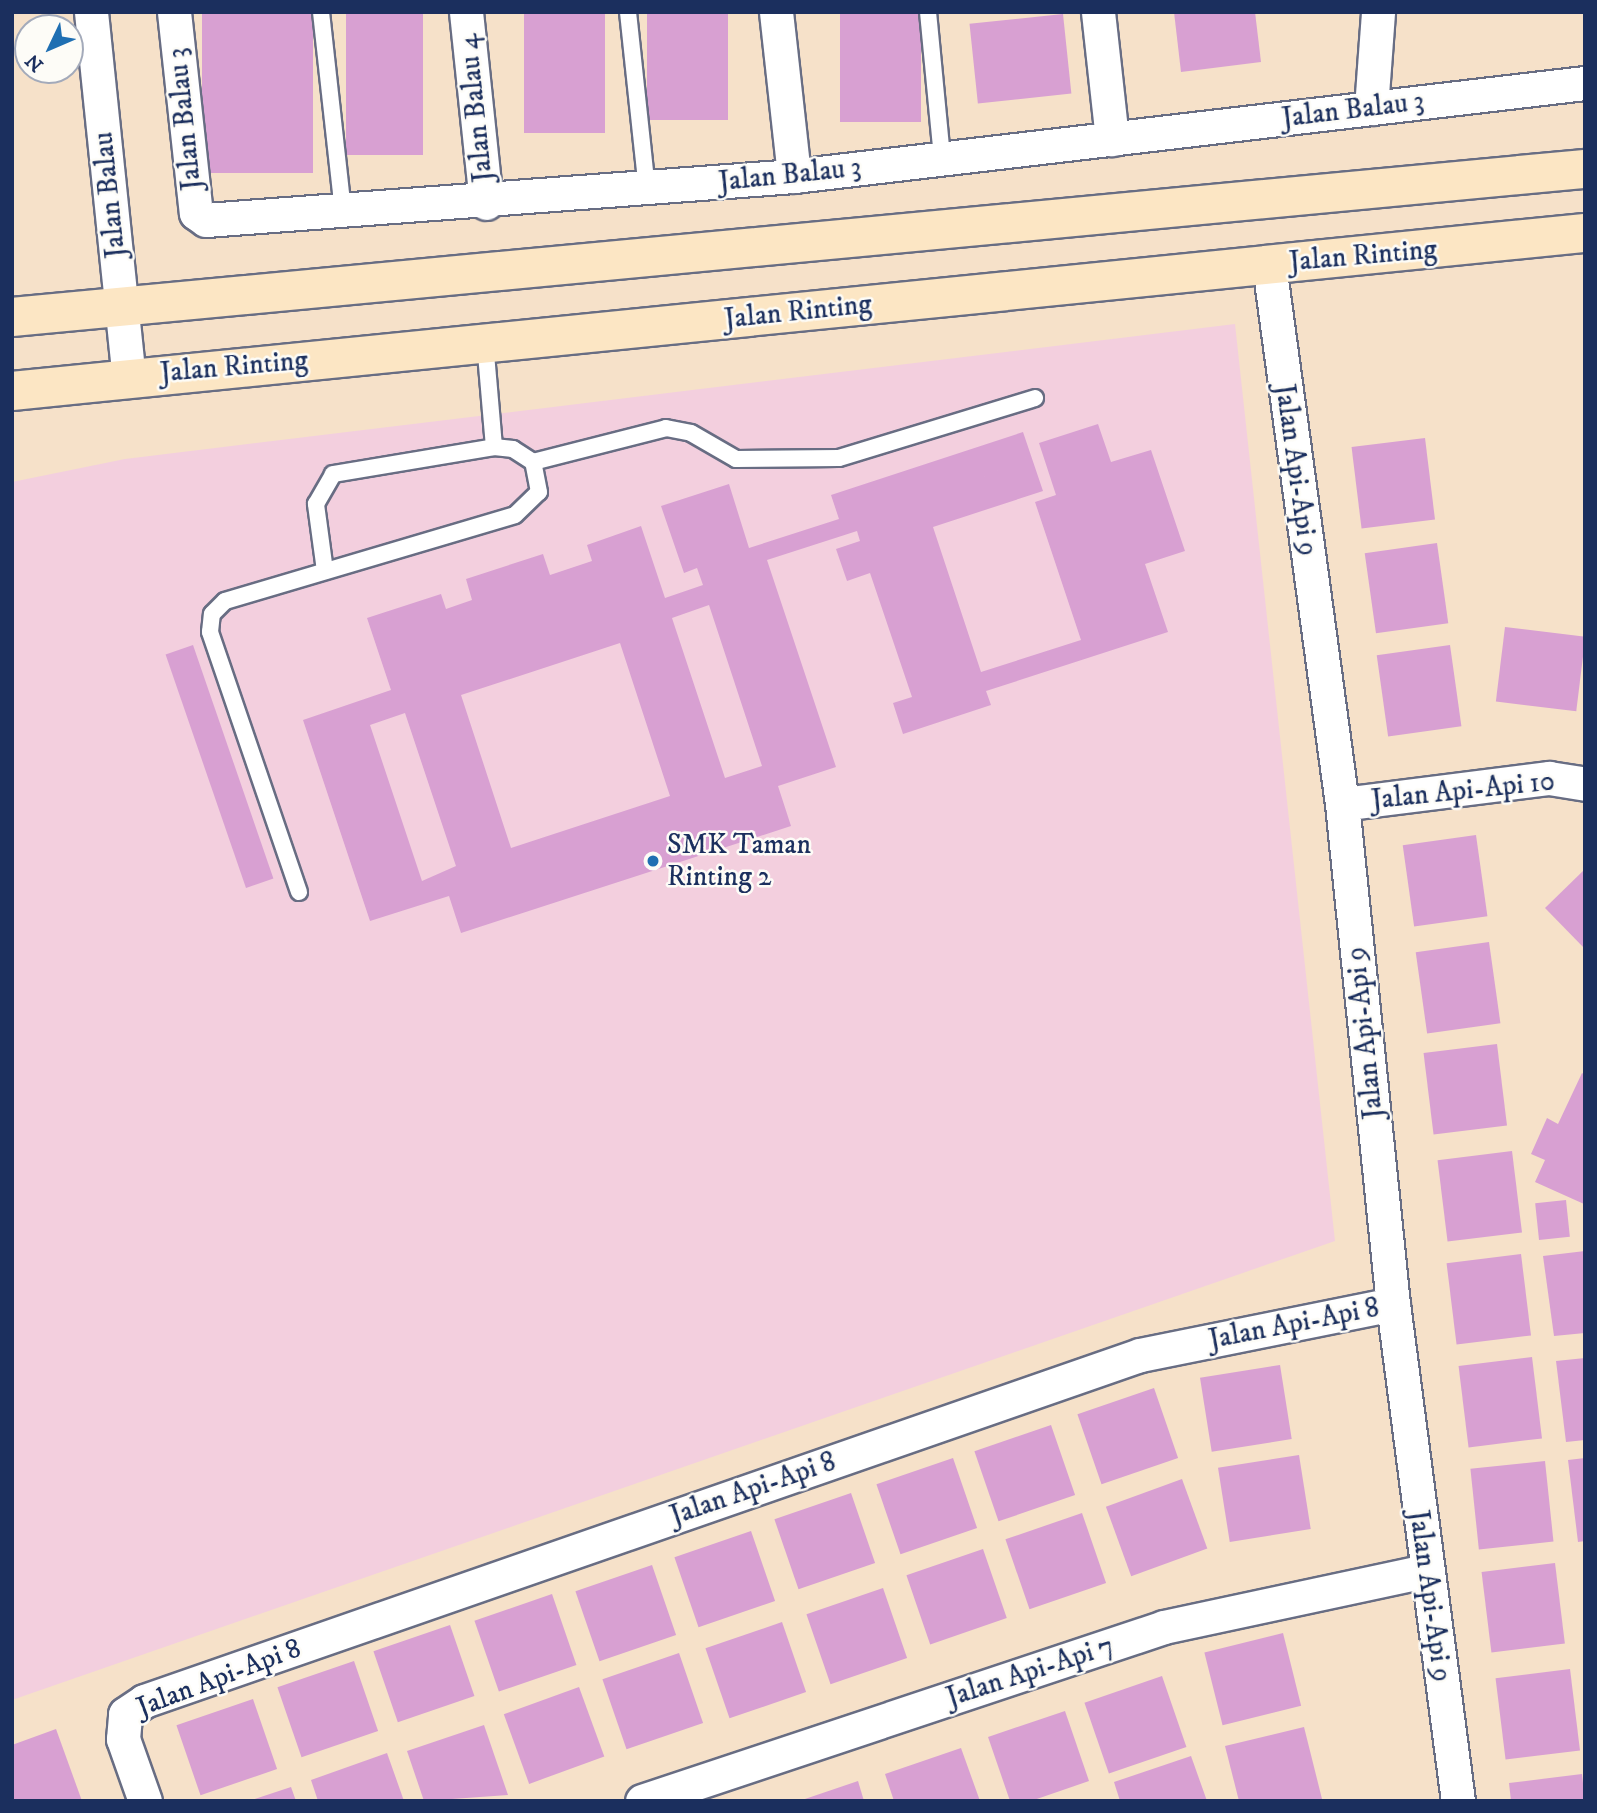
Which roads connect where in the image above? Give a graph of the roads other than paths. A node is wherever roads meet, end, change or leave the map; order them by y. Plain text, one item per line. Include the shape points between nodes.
1 (91, 12) edge
2 (174, 12) edge
3 (321, 12) edge
4 (466, 12) edge
5 (628, 12) edge
6 (776, 12) edge
7 (928, 12) edge
8 (1098, 12) edge
9 (1378, 12) edge
10 (1585, 83) edge
11 (1371, 108) junction
12 (1112, 139) junction
13 (942, 158) junction
14 (1585, 169) edge
15 (794, 176) junction
16 (647, 188) junction
17 (486, 203) junction
18 (343, 211) junction
19 (1585, 233) edge
20 (1269, 265) junction
21 (121, 304) junction
22 (12, 317) edge
23 (485, 343) junction
24 (129, 377) junction
25 (12, 391) edge
26 (1035, 398) dead end
27 (494, 447) junction
28 (533, 462) junction
29 (326, 571) junction
30 (1585, 784) edge
31 (1342, 804) junction
32 (299, 892) dead end
33 (1393, 1304) junction
34 (1426, 1571) junction
35 (145, 1801) edge
36 (642, 1801) edge
37 (1458, 1801) edge

1 - 21 street, Jalan Balau
2 - 18 street, Jalan Balau 3 via 195,213 205,220
3 - 18 lane
4 - 17 street, Jalan Balau 4
5 - 16 lane
6 - 15 street
7 - 13 lane
8 - 12 street
9 - 11 street
10 - 11 street, Jalan Balau 3
11 - 12 street, Jalan Balau 3
12 - 13 street, Jalan Balau 3
13 - 15 street, Jalan Balau 3
14 - 21 main road
15 - 16 street, Jalan Balau 3
16 - 17 street, Jalan Balau 3
17 - 18 street, Jalan Balau 3
19 - 20 main road, Jalan Rinting
20 - 23 main road, Jalan Rinting
20 - 31 street, Jalan Api-Api 9
21 - 22 main road
21 - 24 street, Jalan Balau
23 - 24 main road, Jalan Rinting
23 - 27 lane
24 - 25 main road, Jalan Rinting
26 - 28 lane via 839,458 736,459 691,433 666,428
27 - 28 lane via 513,449
27 - 29 lane via 333,474 316,504
28 - 29 lane via 538,492 515,515
29 - 32 lane via 225,601 209,623
30 - 31 street, Jalan Api-Api 10 via 1549,778
31 - 33 street, Jalan Api-Api 9
33 - 34 street, Jalan Api-Api 9
33 - 35 street, Jalan Api-Api 8 via 1140,1355 144,1701 125,1714 123,1739
34 - 36 street, Jalan Api-Api 7 via 1164,1627
34 - 37 street, Jalan Api-Api 9

